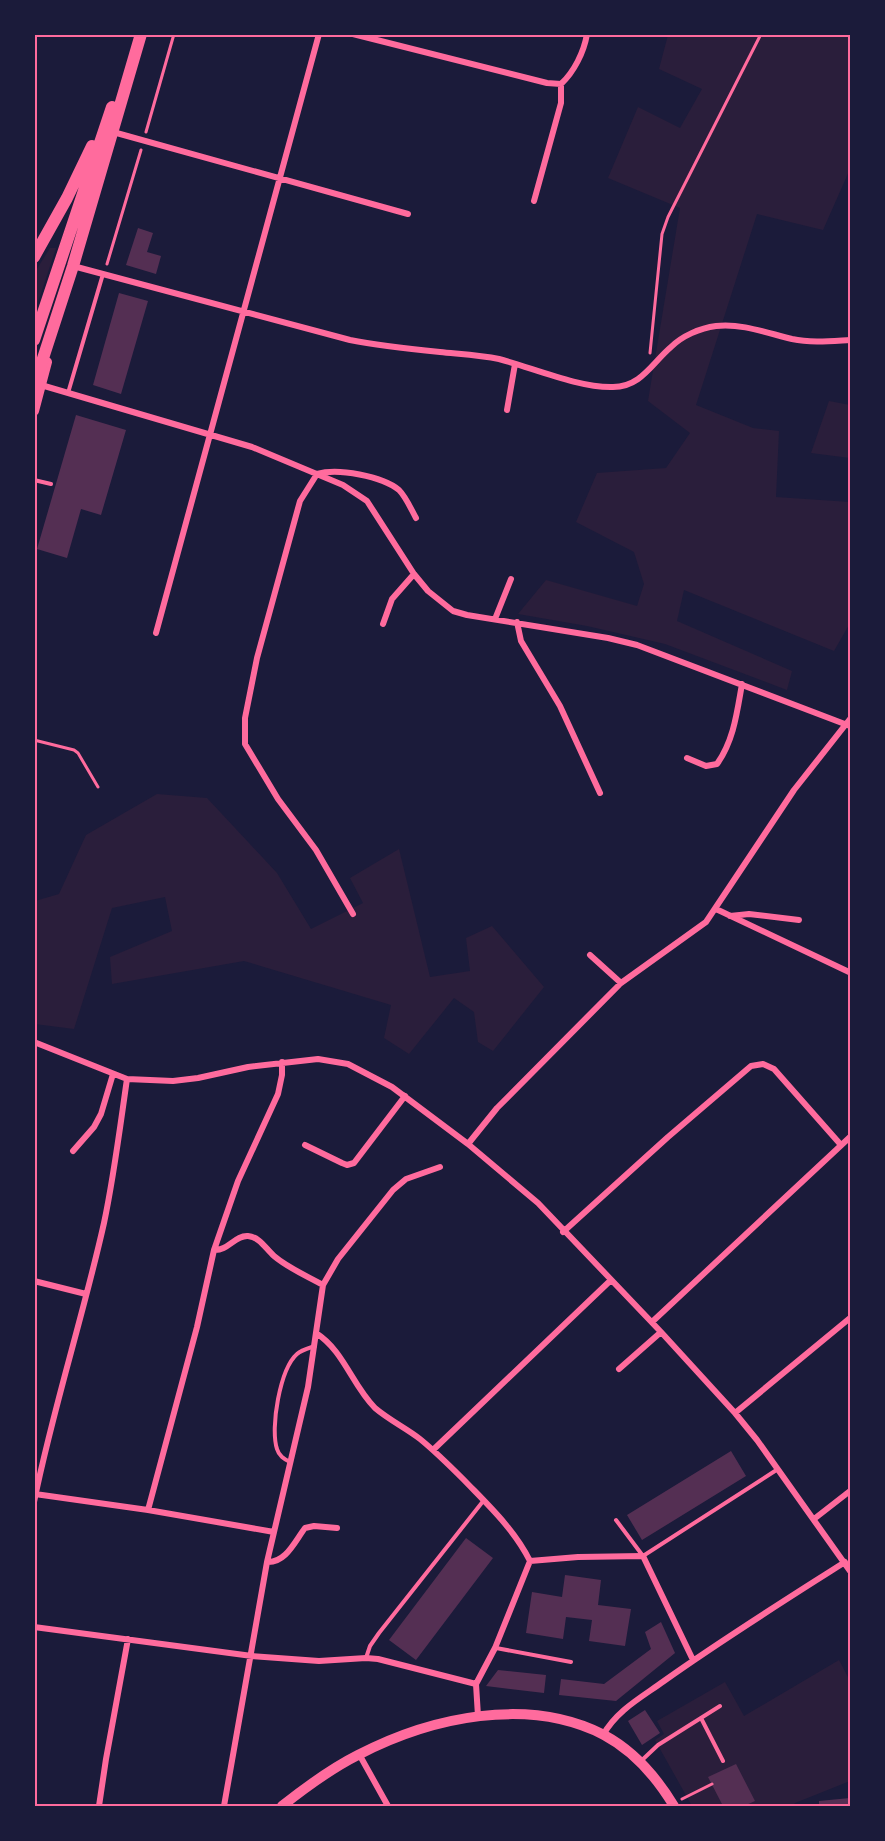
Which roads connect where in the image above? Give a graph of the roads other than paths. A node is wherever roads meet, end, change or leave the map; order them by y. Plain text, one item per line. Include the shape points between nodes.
1 (140, 34) edge
2 (319, 34) edge
3 (353, 34) edge
4 (587, 34) edge
5 (561, 84) junction
6 (114, 100) junction
7 (113, 132) junction
8 (281, 178) junction
9 (534, 201) dead end
10 (408, 214) dead end
11 (34, 257) edge
12 (74, 266) junction
13 (104, 274) junction
14 (245, 312) junction
15 (34, 340) edge
16 (850, 340) edge
17 (514, 364) junction
18 (38, 385) edge
19 (68, 393) junction
20 (507, 410) dead end
21 (34, 411) edge
22 (210, 434) junction
23 (317, 474) junction
24 (34, 480) edge
25 (51, 484) dead end
26 (416, 518) dead end
27 (414, 574) junction
28 (511, 579) dead end
29 (495, 619) junction
30 (517, 622) junction
31 (383, 624) dead end
32 (156, 633) dead end
33 (742, 684) junction
34 (849, 723) edge
35 (687, 758) dead end
36 (600, 793) dead end
37 (716, 909) junction
38 (353, 914) dead end
39 (729, 916) junction
40 (800, 920) dead end
41 (590, 955) dead end
42 (849, 972) dead end
43 (621, 983) junction
44 (34, 1042) edge
45 (282, 1062) junction
46 (113, 1074) junction
47 (127, 1079) junction
48 (405, 1096) junction
49 (850, 1137) edge
50 (468, 1144) junction
51 (305, 1145) dead end
52 (841, 1145) junction
53 (73, 1151) dead end
54 (440, 1167) dead end
55 (563, 1232) junction
56 (214, 1250) junction
57 (611, 1280) junction
58 (34, 1281) edge
59 (323, 1285) junction
60 (86, 1294) junction
61 (850, 1318) edge
62 (652, 1322) junction
63 (661, 1332) junction
64 (316, 1333) junction
65 (315, 1346) junction
66 (619, 1369) dead end
67 (735, 1413) junction
68 (433, 1450) junction
69 (291, 1462) junction
70 (779, 1468) junction
71 (850, 1491) edge
72 (35, 1494) edge
73 (484, 1500) junction
74 (34, 1502) edge
75 (148, 1510) junction
76 (616, 1520) dead end
77 (814, 1520) junction
78 (337, 1528) dead end
79 (274, 1532) junction
80 (643, 1556) junction
81 (267, 1562) junction
82 (530, 1562) junction
83 (845, 1562) junction
84 (850, 1571) edge
85 (34, 1628) edge
86 (128, 1640) junction
87 (495, 1648) junction
88 (252, 1656) junction
89 (366, 1658) junction
90 (693, 1660) junction
91 (571, 1662) dead end
92 (476, 1684) junction
93 (720, 1706) dead end
94 (478, 1716) junction
95 (701, 1718) junction
96 (603, 1735) junction
97 (359, 1754) junction
98 (723, 1761) dead end
99 (640, 1762) junction
100 (673, 1805) edge
101 (99, 1806) edge
102 (224, 1806) edge
103 (282, 1806) edge
104 (388, 1806) edge

1 - 6 highway
1 - 7 highway
2 - 8 street
3 - 5 street
4 - 5 street via 570,75
5 - 9 street via 561,102
6 - 11 highway
6 - 15 highway
7 - 8 street
7 - 12 highway
8 - 10 street
8 - 14 street
12 - 13 street
12 - 18 highway
13 - 14 street
13 - 19 lane
14 - 17 street via 386,347 478,356
14 - 22 street
16 - 17 street via 813,342 759,330 716,326 688,335 672,345 640,379 615,387
17 - 20 street
18 - 19 street
18 - 21 main road
19 - 22 street
22 - 23 street
22 - 32 street
23 - 26 street via 340,471 392,485 401,492
23 - 27 street via 367,501
23 - 38 street via 300,501 257,658 245,718 245,744 278,799 316,850
24 - 25 lane
27 - 29 street via 453,611
27 - 31 street via 392,599
28 - 29 street
29 - 30 street
30 - 33 street via 637,645
30 - 36 street via 521,641 560,706
33 - 34 street
33 - 35 street via 728,750 717,764 706,766
34 - 37 street via 759,840
37 - 39 street
37 - 43 street via 693,933
39 - 40 street via 749,914
39 - 42 street
41 - 43 street
43 - 50 street via 497,1108
44 - 46 street
45 - 47 street via 198,1078
45 - 48 street via 318,1059 348,1064
45 - 56 street via 278,1094 238,1180
46 - 47 street
46 - 53 street via 94,1127
47 - 60 street via 112,1183
48 - 50 street
48 - 51 street via 354,1163 347,1165
49 - 52 street
50 - 55 street via 538,1203
52 - 55 street via 774,1069 763,1064 751,1066
52 - 62 street
54 - 59 street via 406,1179 393,1190 338,1259
55 - 57 street
56 - 59 street via 221,1251 239,1238 258,1239 273,1256
56 - 75 street
57 - 62 street
57 - 68 street
58 - 60 street
59 - 64 street
60 - 72 street
61 - 67 street
62 - 63 street
63 - 66 street
63 - 67 street
64 - 65 street
64 - 68 street via 336,1351 377,1409
65 - 69 street
65 - 69 lane via 298,1353 291,1362 273,1426 277,1450
67 - 70 street
68 - 73 street
69 - 79 street
70 - 77 street
70 - 80 lane
71 - 77 street
72 - 74 street
72 - 75 street
73 - 82 street via 515,1536
73 - 89 lane via 379,1633
75 - 79 street
76 - 80 lane
77 - 83 street
78 - 81 street via 305,1528 283,1557
79 - 81 street
80 - 82 street
80 - 90 street
81 - 88 street
82 - 87 street
83 - 84 street
83 - 90 street
85 - 86 street
86 - 88 street
86 - 101 street
87 - 91 lane
87 - 92 street
88 - 89 street via 319,1661
88 - 102 street
89 - 92 street
90 - 96 street via 620,1712
92 - 94 street
93 - 95 lane
94 - 96 main road via 554,1719
94 - 97 main road via 416,1731
95 - 98 lane
95 - 99 lane via 658,1745
96 - 99 main road
97 - 103 main road
97 - 104 street
99 - 100 main road

